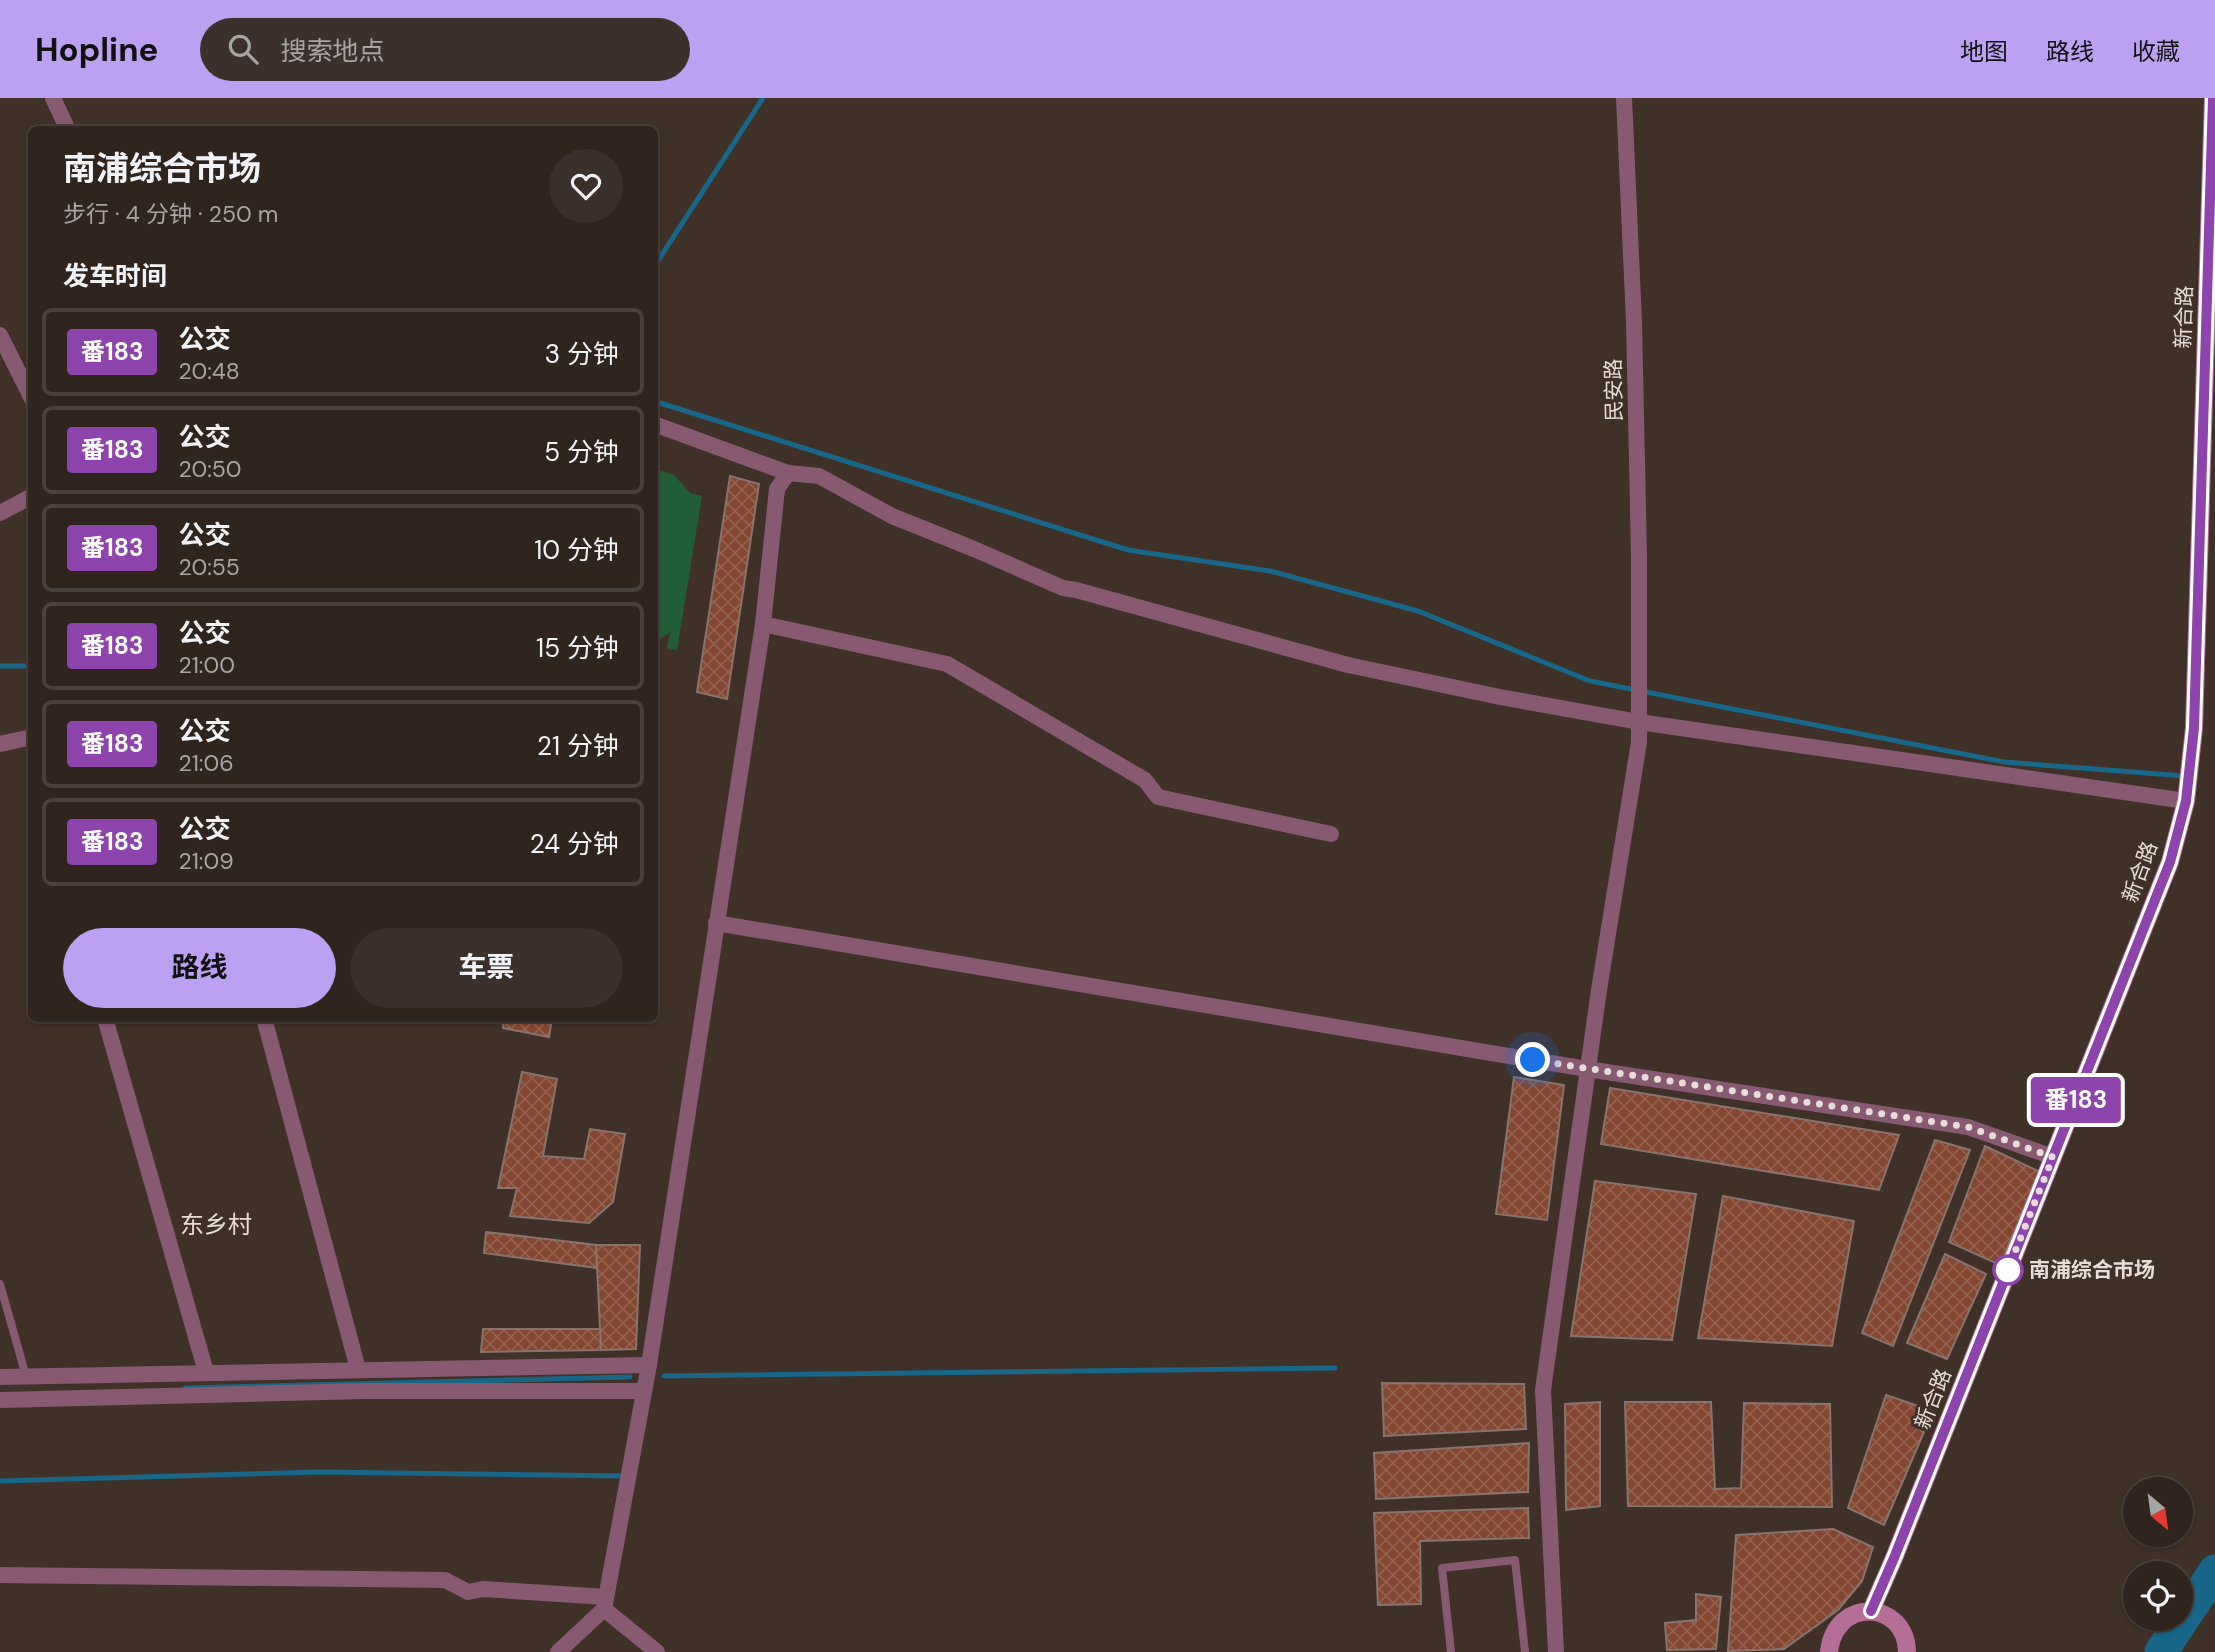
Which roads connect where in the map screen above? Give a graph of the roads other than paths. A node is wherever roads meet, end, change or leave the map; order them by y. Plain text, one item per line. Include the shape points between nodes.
1 (53, 98) edge
2 (1624, 98) edge
3 (2213, 98) edge
4 (66, 126) edge
5 (2213, 179) edge
6 (0, 335) edge
7 (28, 391) edge
8 (658, 425) edge
9 (788, 473) junction
10 (28, 498) edge
11 (0, 513) edge
12 (763, 624) junction
13 (1639, 722) junction
14 (28, 738) edge
15 (0, 744) edge
16 (2186, 795) junction
17 (1331, 834) dead end
18 (716, 923) junction
19 (106, 1022) edge
20 (265, 1022) edge
21 (1587, 1069) junction
22 (2053, 1157) junction
23 (0, 1284) edge
24 (649, 1365) junction
25 (358, 1369) junction
26 (206, 1372) junction
27 (26, 1376) junction
28 (0, 1377) edge
29 (644, 1391) junction
30 (0, 1400) edge
31 (0, 1575) edge
32 (605, 1603) junction
33 (1871, 1611) junction
34 (558, 1652) edge
35 (657, 1652) edge
36 (1451, 1652) edge
37 (1525, 1652) edge
38 (1556, 1652) edge
39 (1829, 1652) edge
40 (1907, 1652) edge

1 - 4 street
2 - 13 street, 民安路 via 1634,322
3 - 5 street, 新合路
5 - 16 street, 新合路 via 2194,728
6 - 7 street
8 - 9 street
9 - 12 street via 777,489
9 - 13 street via 819,476 892,516 1063,588 1348,665
10 - 11 street
12 - 17 street via 947,664 1145,780 1158,797
12 - 18 street
13 - 16 street
13 - 21 street, 民安路
14 - 15 street
16 - 22 street, 新合路 via 2170,862
18 - 21 street
18 - 24 street
19 - 26 street
20 - 25 street
21 - 22 street via 1968,1127
21 - 38 street, 民安路 via 1543,1390
22 - 33 street, 新合路
23 - 27 lane
24 - 25 street
24 - 29 street
25 - 26 street
26 - 27 street
27 - 28 street
29 - 30 street via 365,1391
29 - 32 street
31 - 32 street via 445,1580 468,1592 484,1589
32 - 34 street
32 - 35 street
33 - 39 street via 1846,1618 1836,1627
33 - 40 street via 1894,1620 1902,1630
36 - 37 lane via 1442,1568 1515,1560

